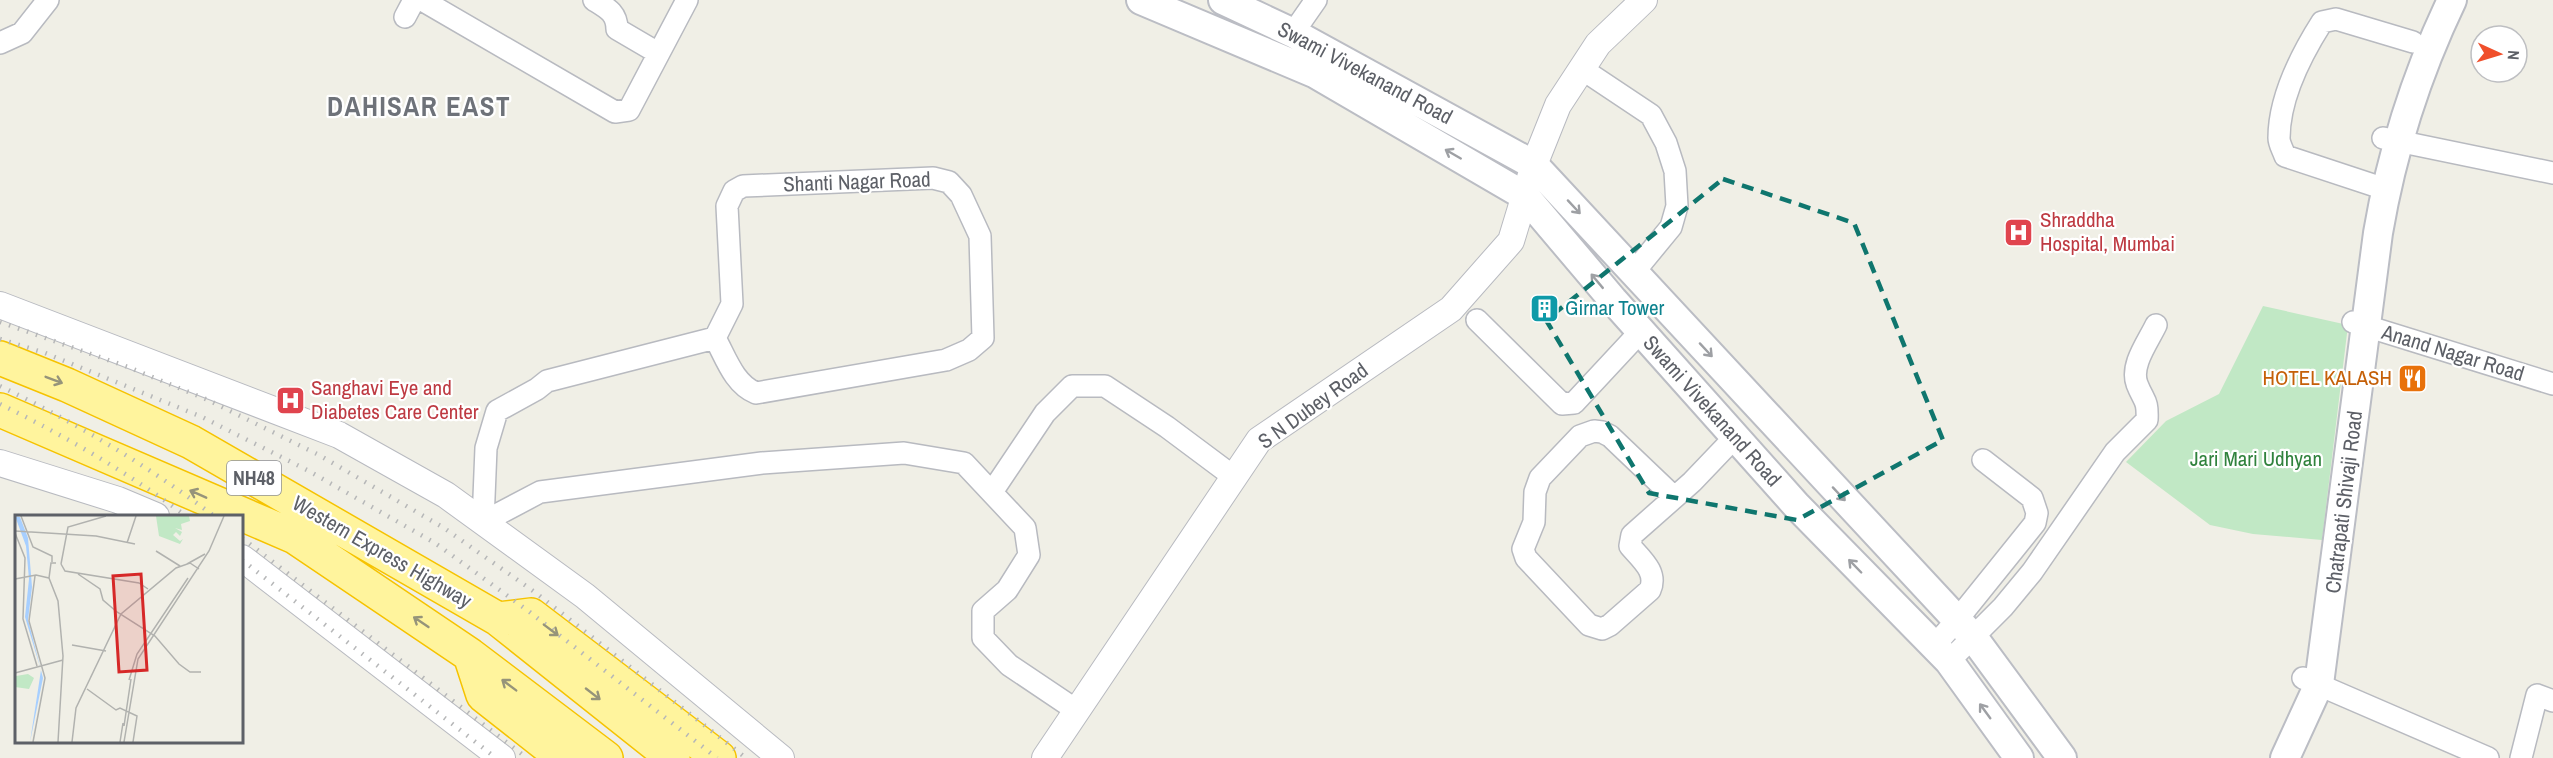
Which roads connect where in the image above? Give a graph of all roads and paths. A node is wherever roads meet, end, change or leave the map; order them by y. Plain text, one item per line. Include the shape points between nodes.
1 (48, 0) edge
2 (422, 0) edge
3 (594, 0) edge
4 (687, 0) edge
5 (1141, 0) edge
6 (1223, 0) edge
7 (1316, 0) edge
8 (1644, 0) edge
9 (2431, 0) edge
10 (2452, 0) edge
11 (1293, 33) junction
12 (2413, 42) junction
13 (0, 43) edge
14 (658, 53) junction
15 (1582, 69) junction
16 (2391, 139) junction
17 (1534, 165) junction
18 (2553, 172) edge
19 (2378, 188) junction
20 (1525, 196) junction
21 (1634, 272) junction
22 (0, 305) edge
23 (1477, 320) dead end
24 (2360, 324) junction
25 (2156, 325) dead end
26 (1641, 331) junction
27 (715, 338) junction
28 (0, 358) edge
29 (2553, 384) edge
30 (0, 410) edge
31 (1735, 437) junction
32 (1788, 438) junction
33 (1983, 460) dead end
34 (0, 463) edge
35 (1759, 463) junction
36 (1234, 477) junction
37 (992, 492) junction
38 (1674, 497) junction
39 (154, 515) edge
40 (483, 522) junction
41 (243, 559) edge
42 (498, 619) junction
43 (1965, 629) junction
44 (1941, 653) junction
45 (470, 655) junction
46 (2311, 681) junction
47 (2553, 701) edge
48 (1076, 710) junction
49 (502, 758) edge
50 (563, 758) edge
51 (606, 758) edge
52 (673, 758) edge
53 (719, 758) edge
54 (781, 758) edge
55 (1045, 758) edge
56 (2019, 758) edge
57 (2062, 758) edge
58 (2265, 758) edge
59 (2285, 758) edge
60 (2488, 758) edge
61 (2521, 758) edge

1 - 13 street via 22,33
2 - 14 street via 615,112 629,110
3 - 14 street via 613,13 617,29
4 - 14 street
20 -> 5 main road, Swami Vivekanand Road via 1314,73
6 - 11 main road, Swami Vivekanand Road
7 - 11 street
8 - 15 street, S N Dubey Road via 1598,44
9 - 12 main road
10 - 16 main road
11 - 17 main road, Swami Vivekanand Road
12 - 16 main road via 2395,92
12 - 19 street via 2336,18 2322,22 2308,43 2283,105 2279,140 2285,156
15 - 17 street, S N Dubey Road via 1558,105
15 - 21 street via 1651,115 1675,171 1677,206 1671,227
16 - 18 street
16 - 19 main road
17 - 20 street, S N Dubey Road
17 -> 21 main road, Swami Vivekanand Road
19 - 24 main road via 2363,232
26 -> 20 main road, Swami Vivekanand Road
20 - 36 street, S N Dubey Road via 1511,241 1451,309 1259,440
21 -> 32 main road, Swami Vivekanand Road
22 - 40 street via 339,435 446,495
23 - 26 street via 1567,406 1574,404
24 - 29 street, Anand Nagar Road
24 - 46 main road
25 - 43 street via 2137,363 2136,381 2148,403 2147,420 2115,452 2032,572 2003,607
26 - 31 main road, Swami Vivekanand Road
27 - 27 street, Shanti Nagar Road via 732,304 727,206 734,192 743,186 933,178 949,182 961,195 980,236 983,338 969,350 946,360 756,393 745,389
27 - 40 street via 547,381 497,411 486,448
28 -> 42 highway, Western Express Highway / NH48 via 191,442
45 -> 30 highway, Western Express Highway / NH48 via 295,537
31 - 35 main road, Swami Vivekanand Road
31 - 38 street
32 - 35 main road
32 -> 43 main road, Swami Vivekanand Road
33 - 43 street via 2032,498 2037,513 2035,523
34 - 39 street
44 -> 35 main road, Swami Vivekanand Road
36 - 37 street via 1105,386 1072,386 1045,413
36 - 48 street, S N Dubey Road
37 - 40 street via 964,463 904,453 762,463 540,492
37 - 48 street via 1025,528 1029,555 1007,590 983,610 983,638 1009,665
38 - 38 street via 1635,531 1630,541 1651,571 1650,590 1602,629 1588,625 1526,558 1524,549 1534,522 1536,484 1580,436 1594,431 1610,436
40 - 54 street via 585,596
41 - 49 street
42 -> 52 highway, Western Express Highway / NH48
42 -> 53 highway via 531,615
43 - 44 street
43 - 57 main road, Swami Vivekanand Road
56 -> 44 main road, Swami Vivekanand Road
45 - 50 highway via 483,695
51 -> 45 highway, Western Express Highway / NH48
46 - 58 main road
46 - 59 main road
46 - 60 street
47 - 61 street via 2537,695
48 - 55 street, S N Dubey Road

